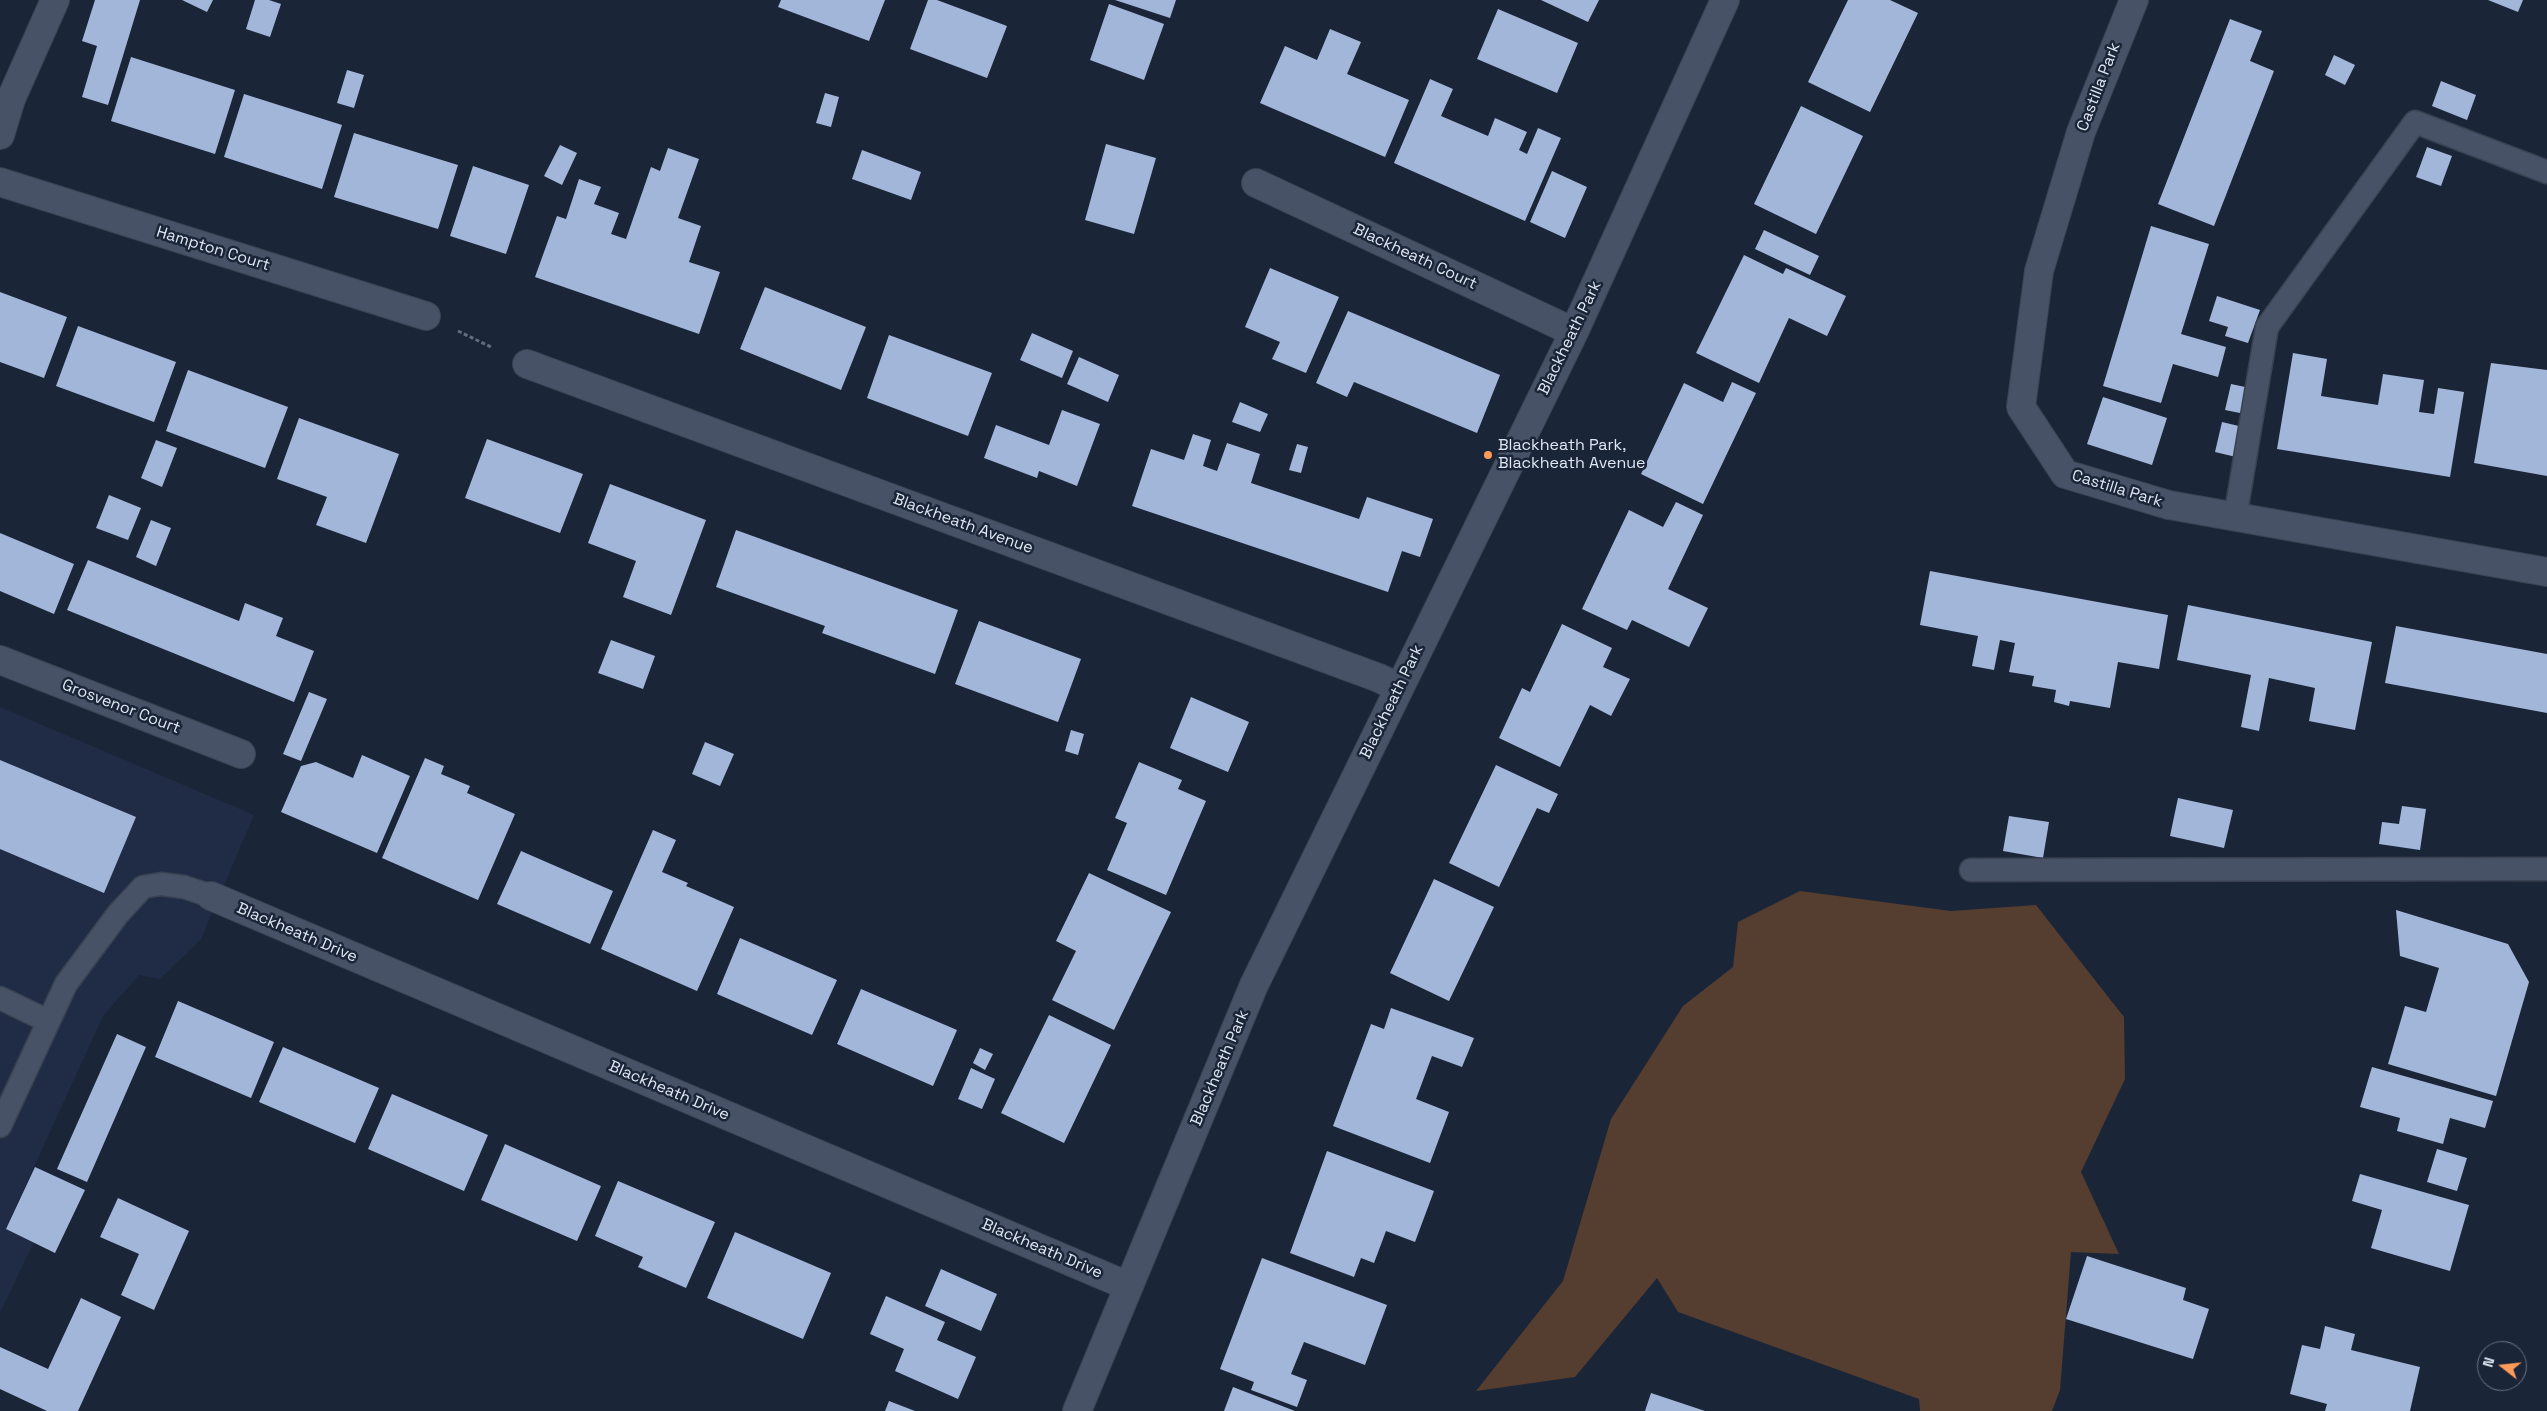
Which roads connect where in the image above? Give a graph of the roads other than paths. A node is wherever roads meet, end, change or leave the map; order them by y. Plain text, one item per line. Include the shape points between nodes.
1 (55, 0) edge
2 (1725, 0) edge
3 (2134, 0) edge
4 (0, 135) edge
5 (2547, 172) edge
6 (0, 182) edge
7 (1256, 182) dead end
8 (426, 316) road end
9 (1574, 332) junction
10 (527, 364) road end
11 (2235, 518) junction
12 (2547, 572) edge
13 (0, 660) edge
14 (1399, 688) junction
15 (242, 754) dead end
16 (2547, 869) edge
17 (1971, 870) dead end
18 (211, 896) joint
19 (0, 998) edge
20 (48, 1021) junction
21 (0, 1126) edge
22 (1128, 1286) junction
23 (1077, 1411) edge

1 - 4 street
2 - 9 street, Blackheath Park
3 - 11 street, Castilla Park via 2081,132 2038,271 2021,407 2065,474 2169,505
5 - 11 lane via 2415,122 2267,327
6 - 8 street, Hampton Court
7 - 9 street, Blackheath Court
9 - 14 street, Blackheath Park
10 - 14 street, Blackheath Avenue
11 - 12 street, Castilla Park
13 - 15 street, Grosvenor Court
14 - 22 street, Blackheath Park via 1254,985
16 - 17 lane
18 - 20 lane via 168,885 143,887 118,914 66,984
18 - 22 street, Blackheath Drive
19 - 20 lane
20 - 21 lane
22 - 23 street, Blackheath Park

